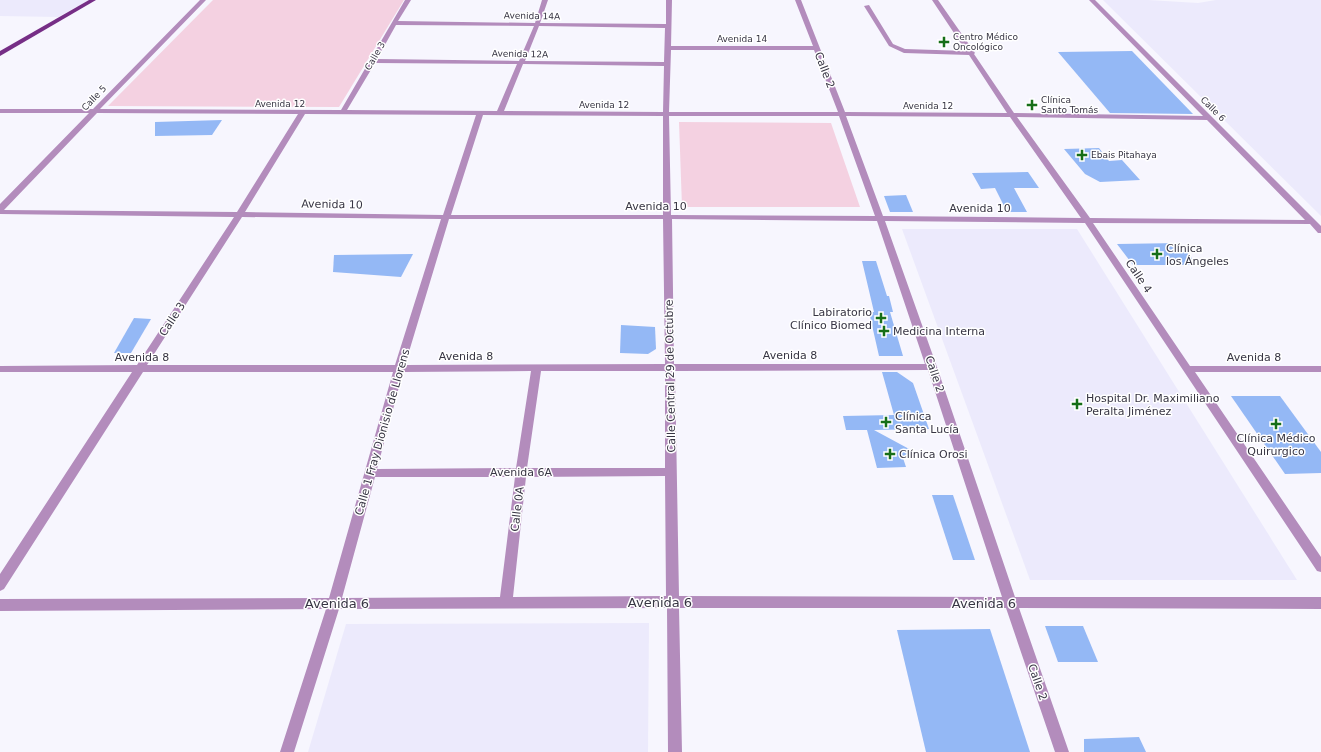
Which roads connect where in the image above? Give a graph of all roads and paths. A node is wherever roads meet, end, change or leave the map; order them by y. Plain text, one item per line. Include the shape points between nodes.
1 (93, 0) edge
2 (203, 0) edge
3 (408, 0) edge
4 (545, 0) edge
5 (669, 0) edge
6 (798, 0) edge
7 (935, 0) edge
8 (1092, 0) edge
9 (867, 6) dead end
10 (394, 23) junction
11 (537, 25) junction
12 (668, 26) junction
13 (668, 48) junction
14 (816, 48) junction
15 (972, 53) junction
16 (0, 54) edge
17 (373, 61) junction
18 (520, 63) junction
19 (667, 64) junction
20 (0, 111) edge
21 (94, 112) junction
22 (343, 112) junction
23 (302, 113) junction
24 (480, 114) junction
25 (498, 114) junction
26 (666, 114) junction
27 (842, 115) junction
28 (1012, 115) junction
29 (1208, 118) junction
30 (0, 210) edge
31 (240, 214) junction
32 (446, 217) junction
33 (667, 217) junction
34 (881, 218) junction
35 (1087, 220) junction
36 (1312, 222) junction
37 (1321, 231) edge
38 (670, 367) junction
39 (932, 367) junction
40 (399, 368) junction
41 (536, 368) junction
42 (0, 369) edge
43 (140, 369) junction
44 (1186, 369) junction
45 (1321, 369) edge
46 (521, 472) junction
47 (671, 472) junction
48 (370, 473) junction
49 (1321, 567) edge
50 (0, 584) edge
51 (506, 602) junction
52 (673, 602) junction
53 (1010, 603) junction
54 (334, 604) junction
55 (1321, 604) edge
56 (0, 605) edge
57 (287, 752) edge
58 (675, 752) edge
59 (1062, 752) edge

1 - 16 main road
2 - 21 street, Calle 5
3 - 10 street, Calle 3
4 - 11 street
5 - 12 street, Calle Central 29 de Octubre
6 - 14 street, Calle 2
7 - 15 street, Calle 4
8 - 29 street, Calle 6
9 - 15 street via 891,45 898,50
10 - 11 street, Avenida 14A
10 - 17 street, Calle 3
11 - 12 street, Avenida 14A
11 - 18 street
12 - 13 street, Calle Central 29 de Octubre
13 - 14 street, Avenida 14
13 - 19 street, Calle Central 29 de Octubre
14 - 27 street, Calle 2
15 - 28 street, Calle 4
17 - 18 street, Avenida 12A
17 - 22 street, Calle 3
18 - 19 street, Avenida 12A
18 - 25 street
19 - 26 street, Calle Central 29 de Octubre
20 - 21 street, Avenida 12
21 - 23 street, Avenida 12
21 - 30 street, Calle 5
22 - 23 street, Avenida 12
22 - 24 street, Avenida 12
23 - 31 street, Calle 3
24 - 25 street, Avenida 12
24 - 32 street, Calle 1 Fray Dionisio de Llorens
25 - 26 street, Avenida 12
26 - 27 street, Avenida 12
26 - 33 street, Calle Central 29 de Octubre
27 - 28 street, Avenida 12
27 - 34 street, Calle 2
28 - 29 street, Avenida 12
28 - 35 street, Calle 4
29 - 36 street, Calle 6
30 - 31 street, Avenida 10
31 - 32 street, Avenida 10
31 - 43 street, Calle 3
32 - 33 street, Avenida 10
32 - 40 street, Calle 1 Fray Dionisio de Llorens
33 - 34 street, Avenida 10
33 - 38 street, Calle Central 29 de Octubre
34 - 35 street, Avenida 10
34 - 39 street, Calle 2
35 - 36 street, Avenida 10
35 - 44 street, Calle 4
36 - 37 street, Calle 6
38 - 39 street, Avenida 8
38 - 41 street, Avenida 8
38 - 47 street, Calle Central 29 de Octubre
39 - 53 street, Calle 2
40 - 41 street, Avenida 8
40 - 43 street, Avenida 8
40 - 48 street, Calle 1 Fray Dionisio de Llorens
41 - 46 street, Calle 0A
42 - 43 street, Avenida 8
43 - 50 street, Calle 3
44 - 45 street, Avenida 8
44 - 49 street, Calle 4
46 - 47 street, Avenida 6A
46 - 48 street, Avenida 6A
46 - 51 street, Calle 0A
47 - 52 street, Calle Central 29 de Octubre
48 - 54 street, Calle 1 Fray Dionisio de Llorens
51 - 52 street, Avenida 6
51 - 54 street, Avenida 6
52 - 53 street, Avenida 6
52 - 58 street, Calle Central 29 de Octubre
53 - 55 street, Avenida 6
53 - 59 street, Calle 2
54 - 56 street, Avenida 6
54 - 57 street, Calle 1 Fray Dionisio de Llorens

